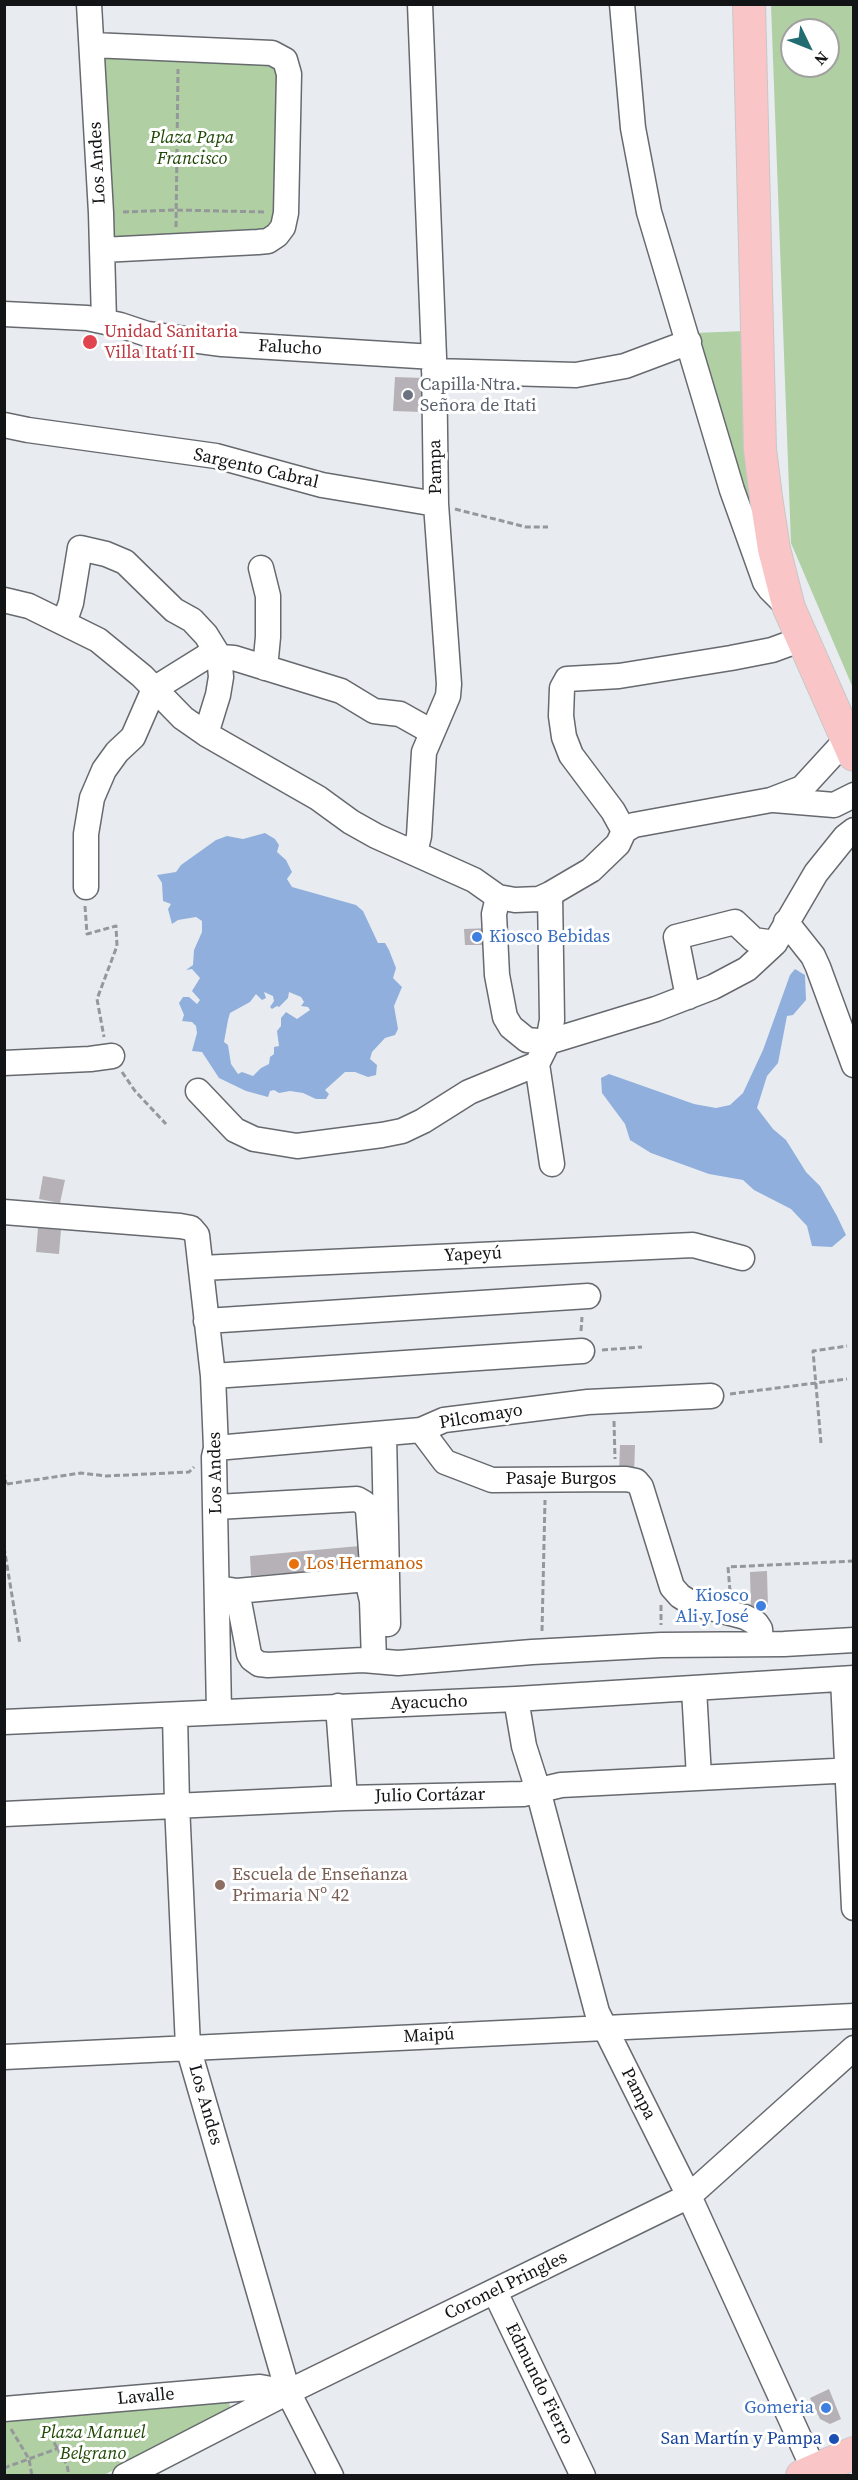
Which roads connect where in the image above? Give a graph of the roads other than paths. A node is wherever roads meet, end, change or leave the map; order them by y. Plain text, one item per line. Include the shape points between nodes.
1 (89, 4) edge
2 (420, 4) edge
3 (622, 4) edge
4 (749, 4) edge
5 (92, 45) junction
6 (102, 250) junction
7 (4, 314) edge
8 (104, 321) junction
9 (689, 342) junction
10 (434, 364) junction
11 (4, 425) edge
12 (436, 504) junction
13 (261, 568) dead end
14 (4, 600) edge
15 (789, 608) junction
16 (64, 623) junction
17 (802, 639) junction
18 (219, 656) junction
19 (265, 668) junction
20 (154, 689) junction
21 (432, 732) junction
22 (206, 734) junction
23 (850, 747) edge
24 (854, 795) edge
25 (771, 800) junction
26 (854, 830) edge
27 (624, 831) junction
28 (415, 852) junction
29 (86, 886) road end
30 (550, 894) junction
31 (498, 897) junction
32 (781, 933) junction
33 (688, 996) junction
34 (548, 1042) junction
35 (112, 1056) road end
36 (4, 1063) edge
37 (537, 1064) junction
38 (854, 1065) edge
39 (198, 1091) dead end
40 (552, 1164) dead end
41 (4, 1212) edge
42 (742, 1258) dead end
43 (201, 1268) junction
44 (588, 1296) road end
45 (206, 1321) junction
46 (582, 1351) road end
47 (213, 1376) junction
48 (711, 1396) road end
49 (421, 1430) junction
50 (384, 1434) junction
51 (215, 1453) junction
52 (217, 1507) junction
53 (367, 1579) junction
54 (227, 1589) junction
55 (854, 1640) edge
56 (772, 1644) junction
57 (381, 1661) junction
58 (848, 1679) edge
59 (808, 1680) junction
60 (694, 1689) junction
61 (516, 1700) junction
62 (338, 1706) junction
63 (219, 1712) junction
64 (175, 1715) junction
65 (4, 1722) edge
66 (850, 1770) edge
67 (699, 1778) junction
68 (538, 1790) junction
69 (345, 1798) junction
70 (177, 1804) junction
71 (4, 1814) edge
72 (854, 1908) edge
73 (854, 2016) edge
74 (605, 2028) junction
75 (188, 2047) junction
76 (854, 2048) edge
77 (4, 2057) edge
78 (689, 2196) junction
79 (495, 2292) junction
80 (288, 2392) junction
81 (16, 2408) edge
82 (854, 2453) edge
83 (808, 2473) edge
84 (125, 2475) edge
85 (331, 2475) edge
86 (583, 2475) edge

1 - 5 street, Los Andes
2 - 10 street, Pampa
3 - 9 street via 638,159 649,212
4 - 15 main road via 760,449 774,549
5 - 6 street, Los Andes
5 - 6 street via 272,53 285,60 289,74 286,213 277,235 268,241
6 - 8 street, Los Andes
7 - 8 street, Falucho
8 - 10 street, Falucho via 147,334 222,344
9 - 10 street, Falucho via 625,366 576,375
9 - 15 street via 732,490 765,582
10 - 12 street, Pampa
11 - 12 street, Sargento Cabral via 216,456 322,485
12 - 21 street, Pampa via 449,684 448,696
13 - 19 street via 268,596
14 - 16 street via 29,606
15 - 17 main road
16 - 18 street via 80,548 125,562 174,610 192,620
16 - 20 street via 98,640
17 - 23 main road
17 - 27 street via 731,658 619,676 567,679 562,688 561,716 571,755
18 - 19 street
18 - 20 street via 207,656
18 - 22 street via 220,686
19 - 21 street via 341,691 374,711 400,714
20 - 22 street
20 - 29 street via 133,737 104,770 92,798 86,834
21 - 28 street, Pampa via 424,752
22 - 28 street via 318,798 351,822
23 - 25 street via 802,788
24 - 25 street via 834,805
25 - 27 street via 634,825
26 - 32 street via 816,873
27 - 30 street via 618,844 591,870
28 - 31 street via 474,880
30 - 31 street via 539,899
30 - 34 street via 552,1020
31 - 34 street via 494,914 497,975 506,1017 511,1027 527,1040
32 - 33 street via 766,954 747,969
32 - 33 street via 754,940 735,922 676,937
32 - 38 street via 816,961
33 - 34 street
34 - 37 street
35 - 36 street
37 - 39 street via 469,1092 402,1131 297,1146 254,1139 235,1130
37 - 40 street
41 - 43 street, Los Andes via 191,1228 197,1235
42 - 43 street, Yapeyú via 693,1245
43 - 45 street, Los Andes
44 - 45 street
45 - 47 street, Los Andes
46 - 47 street
47 - 51 street, Los Andes
48 - 49 street, Pilcomayo via 588,1402 444,1420
49 - 50 street, Pilcomayo
49 - 56 street, Pasaje Burgos via 445,1462 492,1480 636,1481 672,1587 691,1603 756,1623
50 - 51 street, Pilcomayo
50 - 57 street
51 - 52 street, Los Andes
52 - 53 street via 357,1499 368,1509 372,1565
52 - 54 street, Los Andes
53 - 54 street
53 - 57 street
54 - 57 street via 249,1653 259,1664
54 - 63 street, Los Andes
55 - 56 street
56 - 57 street via 661,1645 398,1664
56 - 59 street
58 - 59 street, Ayacucho
58 - 66 street
59 - 60 street, Ayacucho
60 - 61 street, Ayacucho
60 - 67 street
61 - 62 street, Ayacucho
61 - 68 street, Pampa via 524,1746
62 - 63 street, Ayacucho
62 - 69 street
63 - 64 street, Ayacucho
64 - 65 street, Ayacucho
64 - 70 street, Los Andes
66 - 67 street, Julio Cortázar
66 - 72 street
67 - 68 street, Julio Cortázar via 561,1785
68 - 69 street, Julio Cortázar via 523,1794
68 - 74 street, Pampa via 597,2012
69 - 70 street, Julio Cortázar
70 - 71 street, Julio Cortázar
70 - 75 street, Los Andes
73 - 74 street, Maipú
74 - 75 street, Maipú
74 - 78 street, Pampa
75 - 77 street, Maipú
75 - 80 street, Los Andes
76 - 78 street, Coronel Pringles
78 - 79 street, Coronel Pringles
78 - 83 street, Pampa
79 - 80 street, Coronel Pringles
79 - 86 street, Edmundo Fierro
80 - 81 street, Lavalle via 260,2387
80 - 84 street, Coronel Pringles
80 - 85 street, Los Andes
82 - 83 main road

